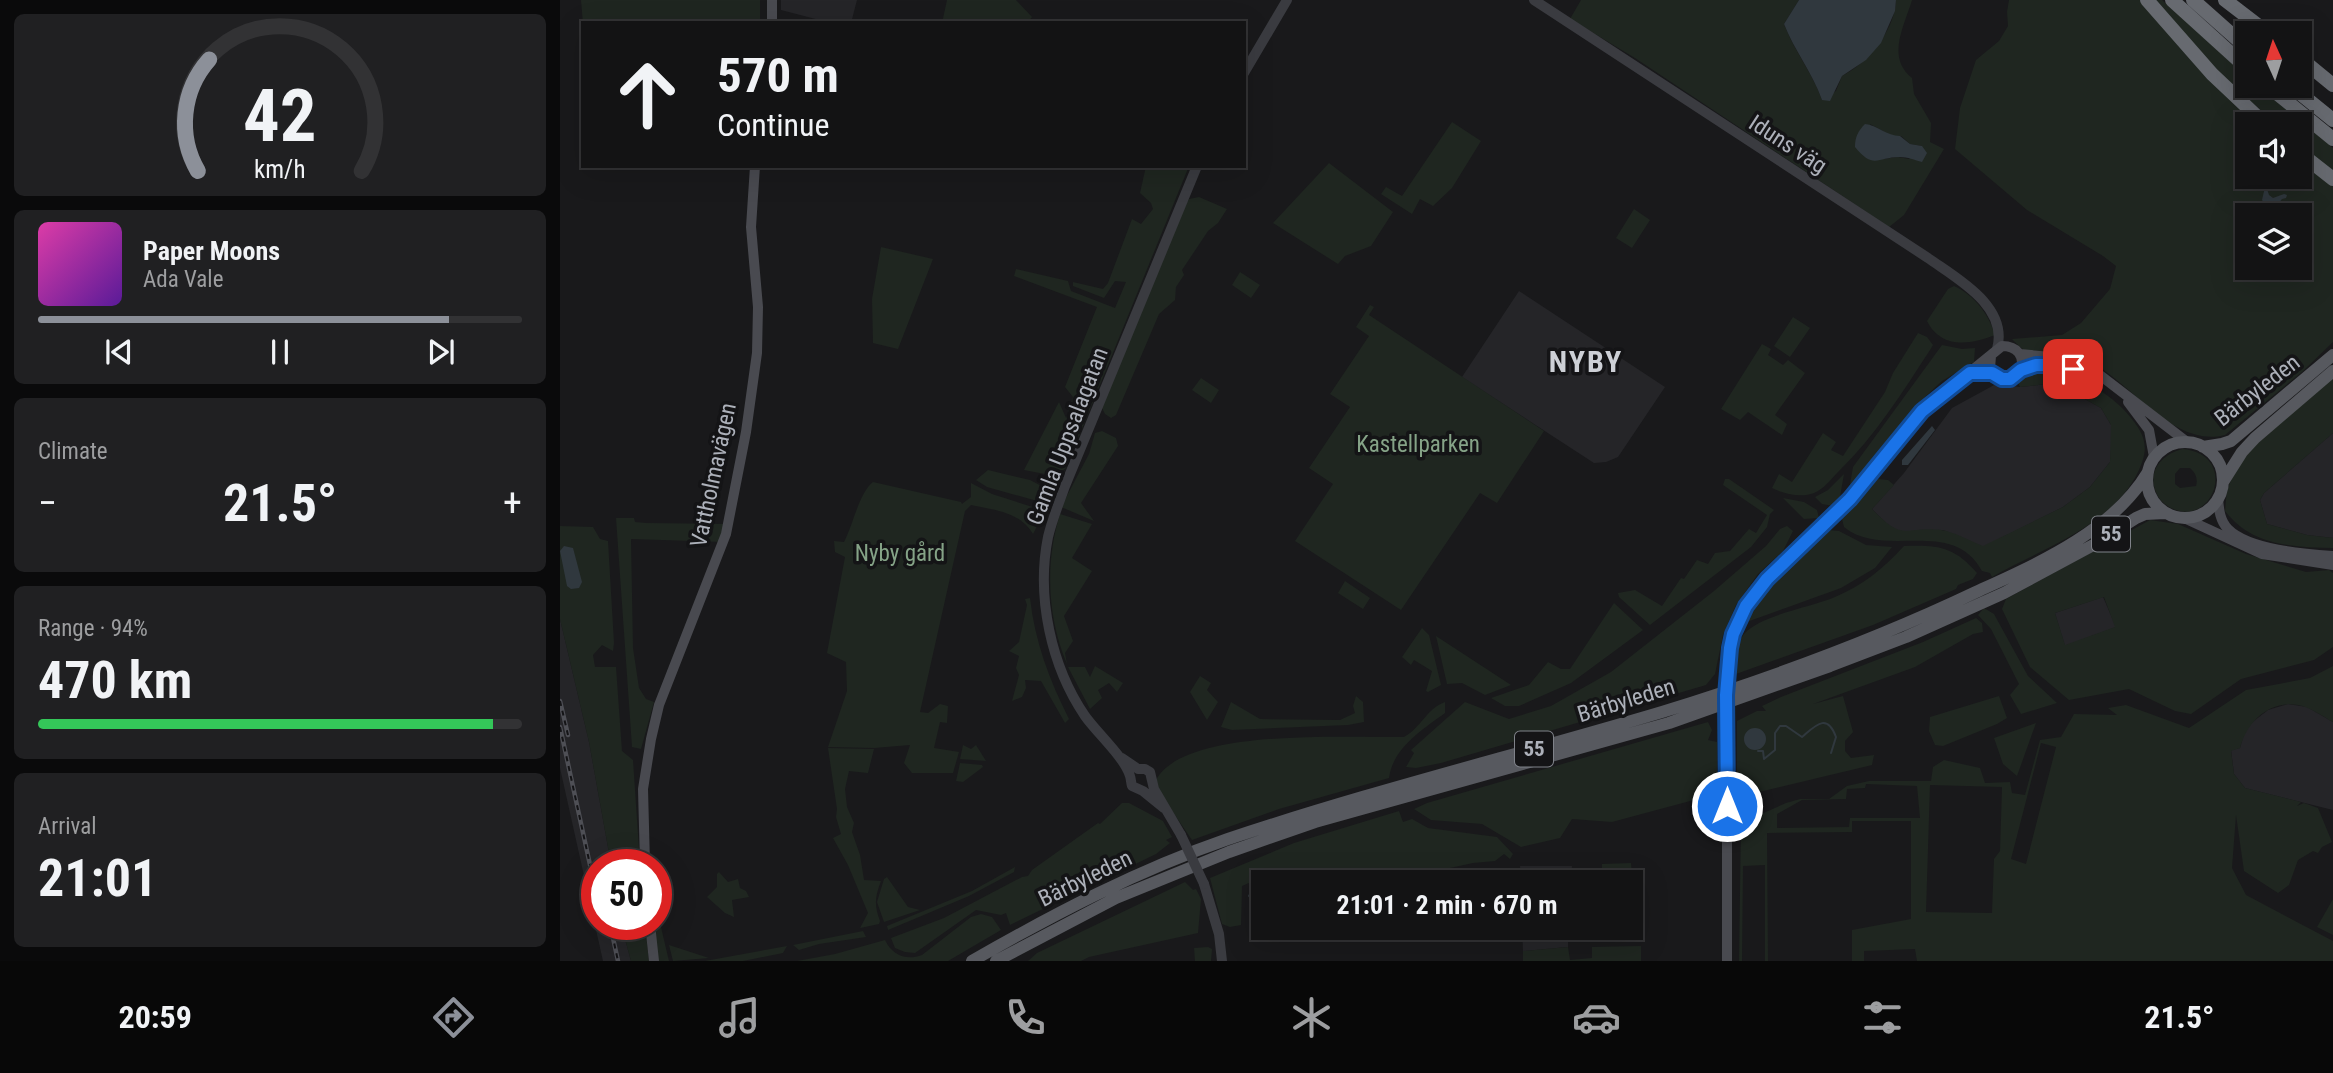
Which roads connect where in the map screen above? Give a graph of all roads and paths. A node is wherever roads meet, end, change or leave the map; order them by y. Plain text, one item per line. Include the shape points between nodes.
1 (772, 0) edge
2 (1287, 0) edge
3 (1534, 0) edge
4 (2147, 0) edge
5 (2172, 0) edge
6 (2193, 0) edge
7 (2225, 0) edge
8 (772, 21) edge
9 (2252, 21) edge
10 (2235, 37) edge
11 (2235, 57) edge
12 (2312, 68) edge
13 (1246, 70) edge
14 (2333, 85) edge
15 (2283, 98) edge
16 (2306, 98) edge
17 (2252, 112) edge
18 (2333, 120) edge
19 (2333, 139) edge
20 (2312, 162) edge
21 (755, 168) edge
22 (1196, 168) edge
23 (2333, 179) edge
24 (1998, 326) junction
25 (1995, 348) junction
26 (2015, 350) junction
27 (2333, 355) edge
28 (2021, 370) junction
29 (2333, 372) edge
30 (1970, 373) junction
31 (1992, 373) junction
32 (2186, 442) junction
33 (2203, 447) junction
34 (2154, 457) junction
35 (2148, 472) junction
36 (2223, 482) junction
37 (2218, 499) junction
38 (2165, 513) junction
39 (2184, 518) junction
40 (2333, 556) edge
41 (2333, 565) edge
42 (1134, 773) junction
43 (1153, 782) junction
44 (1143, 791) junction
45 (1164, 808) junction
46 (645, 849) edge
47 (652, 940) edge
48 (654, 961) edge
49 (972, 961) edge
50 (996, 961) edge
51 (1222, 961) edge
52 (1727, 961) edge

1 - 8 main road
2 - 13 street
3 - 24 street, Iduns väg via 1936,264 1975,292
4 - 17 highway
5 - 11 highway
6 - 10 highway
7 - 9 highway
12 - 14 highway
15 - 19 highway
16 - 18 highway
20 - 23 highway
21 - 46 main road, Vattholmavägen via 751,227 757,353 746,432 726,534 659,705 643,801
22 - 42 street, Gamla Uppsalagatan via 1092,417 1049,536 1046,612 1066,681 1100,737
24 - 25 street, Iduns väg
24 - 26 street
25 - 26 main road
25 - 30 main road
25 - 31 main road via 1989,362
26 - 28 main road via 2023,364
26 - 32 main road via 2092,369
27 - 33 main road, Bärbyleden via 2231,440
28 - 31 main road via 2010,379
28 - 34 main road via 2053,365 2099,380 2143,420
29 - 36 main road, Bärbyleden via 2255,438
30 - 31 main road
30 - 52 main road, bridge via 1922,411 1850,499 1767,579 1746,606 1733,634 1728,663
32 - 33 main road
32 - 34 main road via 2168,446
33 - 36 main road via 2218,461
34 - 35 main road
35 - 38 main road via 2150,495
35 - 49 main road, Bärbyleden / 55 via 2128,501 2093,529 2001,581 1901,626 1664,711 1314,811 1174,859 1112,886
36 - 37 main road
37 - 39 main road via 2203,513
37 - 40 main road via 2222,521 2242,538 2288,551
38 - 39 main road
38 - 50 main road, Bärbyleden / 55 via 2136,518 2004,593 1906,637 1668,723 1315,822 1229,852 1116,898
39 - 41 main road via 2262,554
42 - 43 street via 1149,771
42 - 44 street via 1132,786
43 - 44 street
43 - 45 street
44 - 45 street
45 - 51 street, bridge via 1204,884
47 - 48 main road

